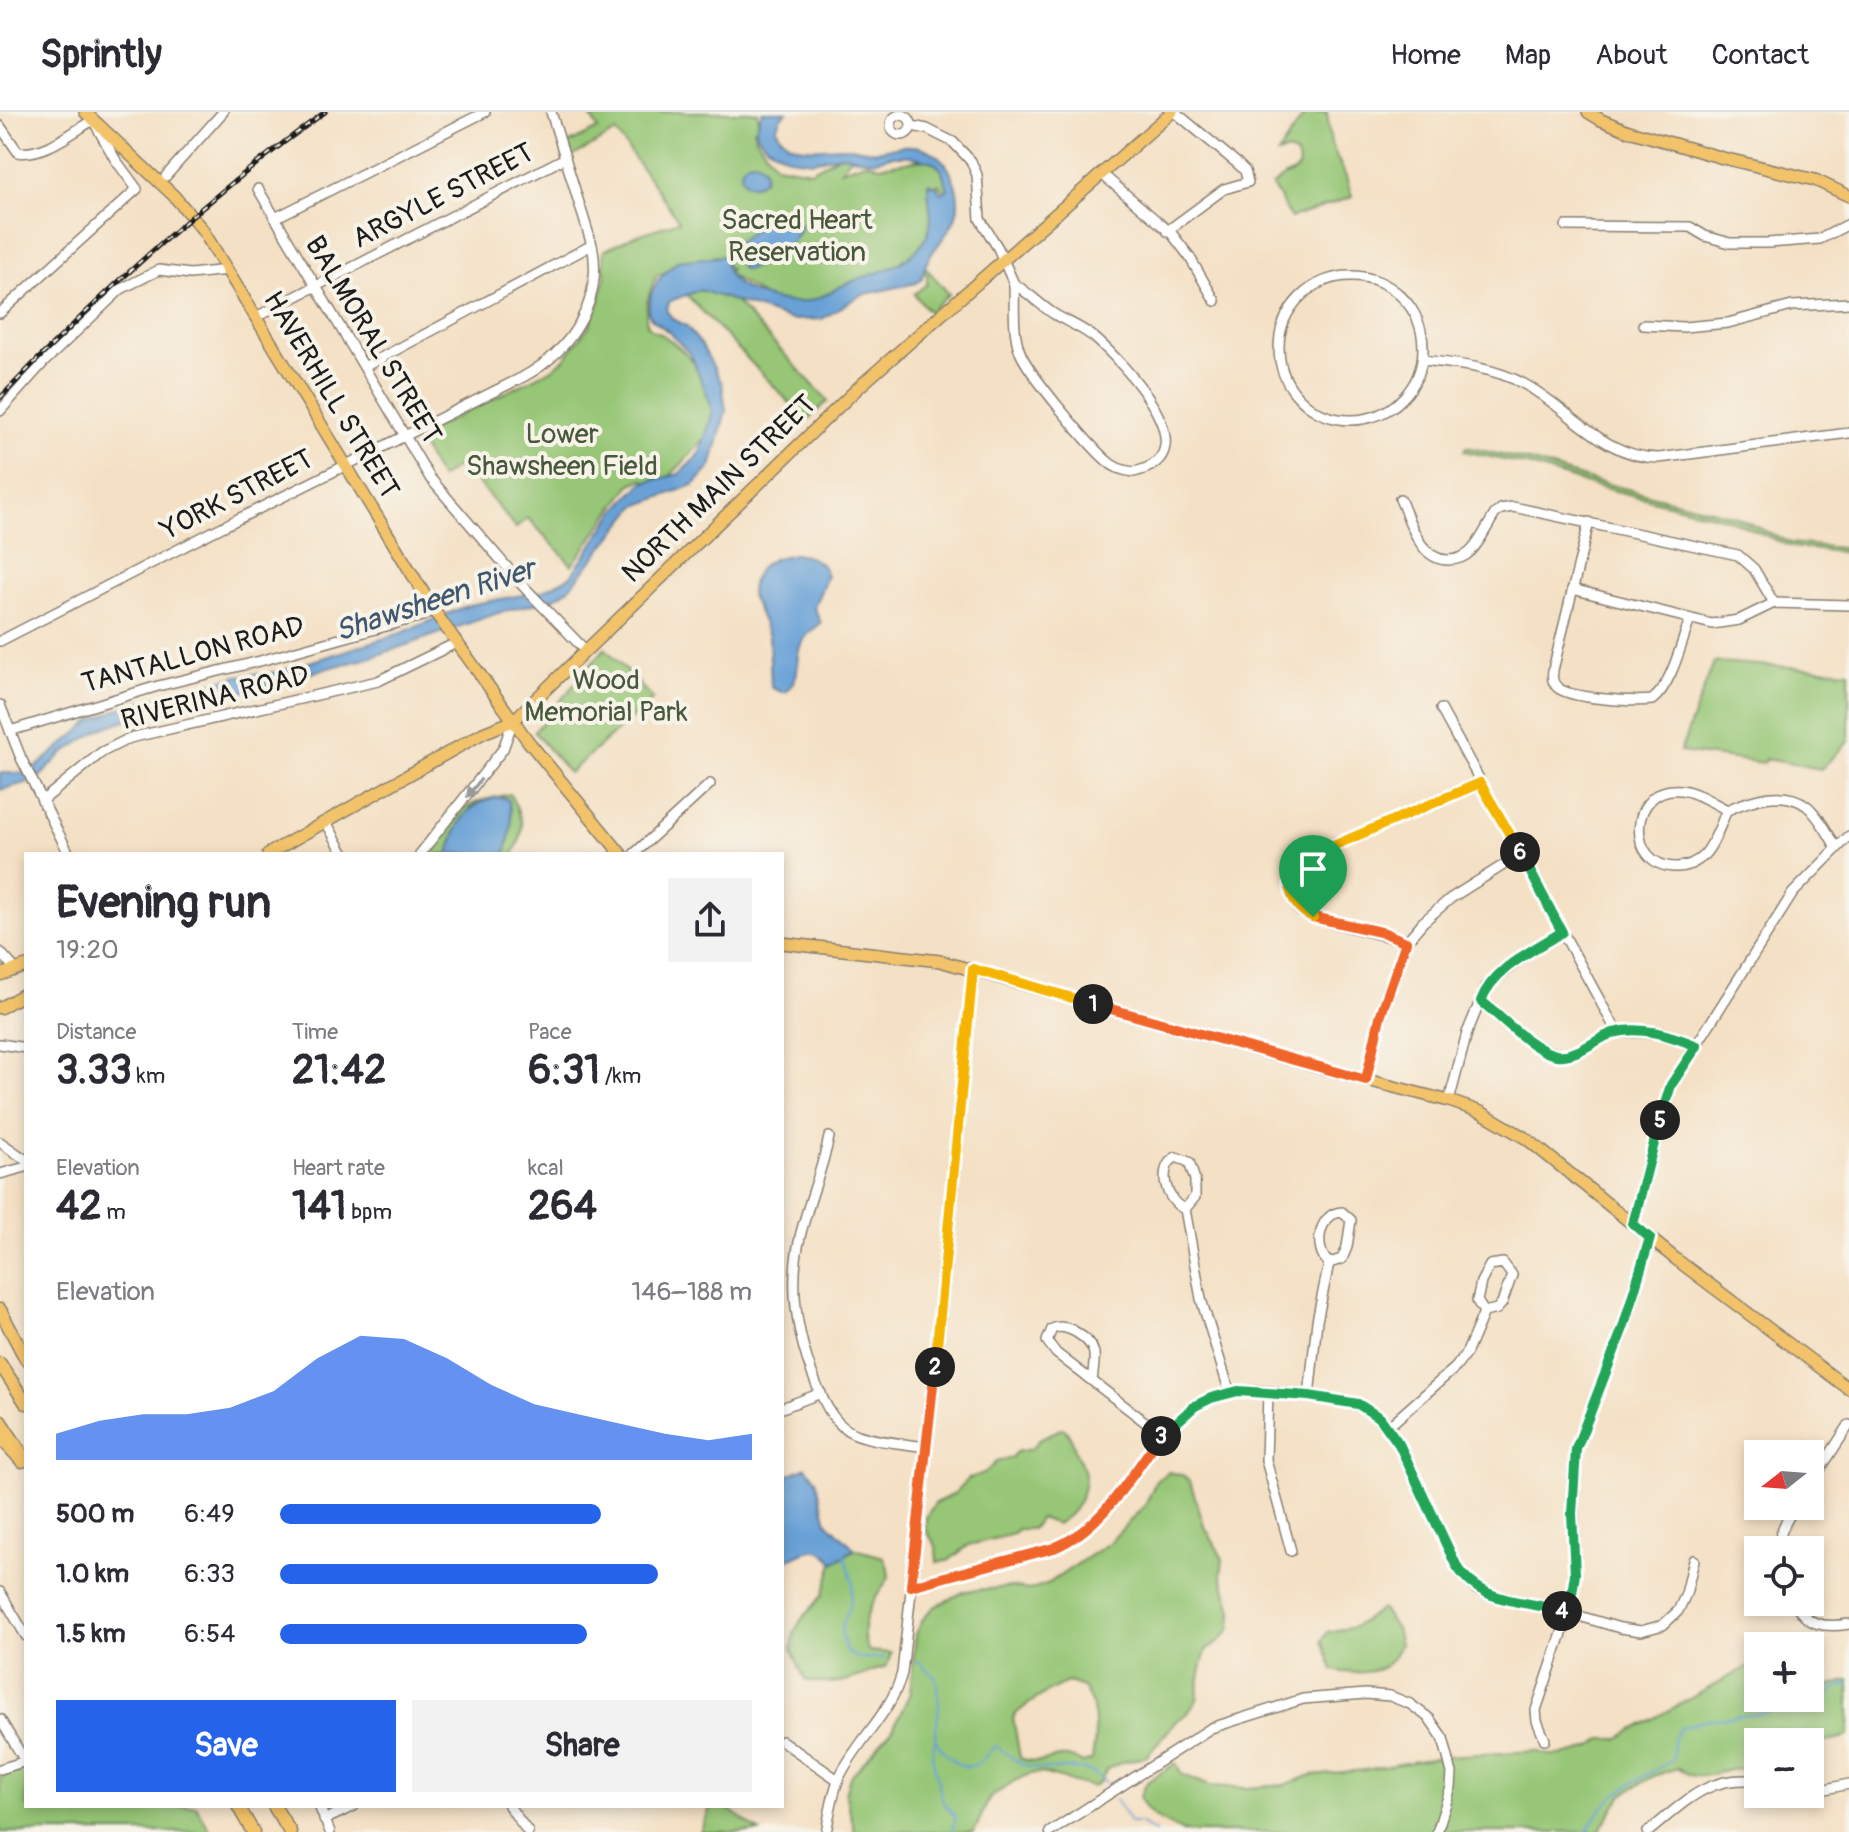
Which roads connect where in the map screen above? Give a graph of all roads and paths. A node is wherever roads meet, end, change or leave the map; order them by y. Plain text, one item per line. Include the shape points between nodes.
1 (223, 112) edge
2 (485, 112) edge
3 (551, 112) edge
4 (920, 112) edge
5 (1174, 112) edge
6 (1588, 112) edge
7 (89, 116) edge
8 (0, 126) edge
9 (565, 158) junction
10 (1102, 174) junction
11 (166, 176) dead end
12 (258, 189) dead end
13 (1849, 196) edge
14 (275, 218) junction
15 (1849, 224) edge
16 (1566, 226) dead end
17 (1167, 231) junction
18 (592, 245) junction
19 (1004, 262) junction
20 (228, 270) junction
21 (1014, 284) junction
22 (316, 287) junction
23 (1215, 301) dead end
24 (1849, 303) edge
25 (0, 313) edge
26 (256, 317) junction
27 (1643, 325) dead end
28 (1422, 360) junction
29 (364, 367) junction
30 (0, 411) edge
31 (1849, 433) edge
32 (404, 435) junction
33 (345, 466) junction
34 (1400, 499) dead end
35 (1589, 522) junction
36 (1572, 589) junction
37 (1774, 603) junction
38 (1849, 605) edge
39 (435, 613) junction
40 (1690, 619) junction
41 (453, 640) junction
42 (0, 641) edge
43 (586, 651) junction
44 (0, 705) edge
45 (1441, 709) dead end
46 (513, 721) junction
47 (10, 731) junction
48 (1480, 783) junction
49 (710, 784) dead end
50 (40, 797) junction
51 (1727, 810) junction
52 (326, 822) junction
53 (1849, 836) edge
54 (1837, 848) junction
55 (68, 852) edge
56 (272, 852) edge
57 (343, 852) edge
58 (422, 852) edge
59 (619, 852) edge
60 (636, 852) edge
61 (1521, 854) junction
62 (1562, 932) junction
63 (1406, 942) junction
64 (784, 943) edge
65 (0, 952) edge
66 (21, 968) edge
67 (973, 969) junction
68 (0, 975) edge
69 (24, 994) edge
70 (1481, 1001) junction
71 (0, 1008) edge
72 (1617, 1032) junction
73 (0, 1044) edge
74 (1697, 1046) junction
75 (24, 1048) edge
76 (1366, 1080) junction
77 (1449, 1101) junction
78 (829, 1137) dead end
79 (0, 1142) edge
80 (24, 1159) edge
81 (24, 1168) edge
82 (0, 1174) edge
83 (1185, 1209) junction
84 (1633, 1224) junction
85 (1650, 1238) junction
86 (1329, 1263) junction
87 (0, 1310) edge
88 (1484, 1312) junction
89 (24, 1355) edge
90 (0, 1364) edge
91 (1092, 1381) junction
92 (1849, 1389) edge
93 (1268, 1392) junction
94 (821, 1393) junction
95 (1230, 1393) junction
96 (1309, 1396) junction
97 (24, 1400) edge
98 (784, 1407) edge
99 (0, 1421) edge
100 (1849, 1425) edge
101 (1388, 1427) junction
102 (1162, 1435) junction
103 (0, 1437) edge
104 (925, 1447) junction
105 (24, 1459) edge
106 (24, 1460) edge
107 (1824, 1463) edge
108 (1291, 1551) dead end
109 (1694, 1560) dead end
110 (911, 1586) junction
111 (0, 1592) edge
112 (1569, 1613) junction
113 (1805, 1616) edge
114 (23, 1623) edge
115 (1849, 1624) edge
116 (0, 1719) edge
117 (1545, 1740) dead end
118 (784, 1742) edge
119 (24, 1758) edge
120 (24, 1762) edge
121 (0, 1769) edge
122 (1744, 1779) edge
123 (838, 1780) junction
124 (1849, 1784) edge
125 (1824, 1789) edge
126 (239, 1808) edge
127 (275, 1808) edge
128 (320, 1808) edge
129 (350, 1808) edge
130 (510, 1808) edge
131 (324, 1820) junction
132 (1653, 1830) edge
133 (524, 1831) edge
134 (253, 1832) edge
135 (290, 1832) edge
136 (330, 1832) edge
137 (826, 1832) edge
138 (1050, 1832) edge
139 (1437, 1832) edge

1 - 11 street
2 - 14 street
3 - 9 street, YORK STREET
4 - 19 street via 911,122 953,142 971,161 980,219
5 - 10 main road, NORTH MAIN STREET
5 - 17 street via 1238,164 1248,182 1224,189
6 - 13 main road via 1629,131 1815,180
7 - 8 street via 49,146 28,154 18,152
7 - 20 main road, HAVERHILL STREET via 185,209
7 - 25 street via 137,189
9 - 18 street, YORK STREET
9 - 22 street, ARGYLE STREET
10 - 17 street
10 - 19 main road, NORTH MAIN STREET
12 - 14 street, BALMORAL STREET
14 - 22 street, BALMORAL STREET
15 - 16 street via 1820,239 1768,243 1730,243 1690,227
17 - 23 street via 1189,256
18 - 29 street
18 - 32 street, YORK STREET via 590,298 559,352 523,377
19 - 21 street
19 - 43 main road, NORTH MAIN STREET via 860,386
20 - 26 main road, HAVERHILL STREET
20 - 30 street via 159,270 125,286
21 - 21 street via 1020,351 1062,408 1114,466 1134,472 1157,460 1165,432 1152,403 1095,338
22 - 26 street, ARGYLE STREET
22 - 29 street, BALMORAL STREET
24 - 27 street via 1792,306 1728,323
26 - 33 main road, HAVERHILL STREET
28 - 28 street via 1409,391 1393,407 1362,419 1339,419 1318,412 1293,390 1280,358 1281,336 1288,314 1310,289 1341,277 1363,277 1394,290 1410,306 1420,326
28 - 31 street via 1475,367 1526,385 1590,431 1642,457
29 - 32 street, BALMORAL STREET
32 - 33 street, YORK STREET
32 - 43 street, BALMORAL STREET via 436,487
33 - 39 main road, HAVERHILL STREET
33 - 42 street, YORK STREET
34 - 35 street via 1424,548 1444,560 1471,552 1495,514 1508,507
35 - 36 street
35 - 37 street via 1738,555 1754,569
36 - 40 street
36 - 40 street via 1552,677 1557,688 1572,695 1652,700 1659,696
37 - 38 street
37 - 40 street via 1739,620 1712,624
39 - 41 main road, HAVERHILL STREET
39 - 47 street, TANTALLON ROAD
41 - 46 main road, HAVERHILL STREET
41 - 50 street, RIVERINA ROAD via 378,681 130,738
43 - 46 main road, NORTH MAIN STREET
44 - 47 street
45 - 48 street
46 - 52 main road, NORTH MAIN STREET
46 -> 58 street via 504,749
46 - 59 main road, HAVERHILL STREET
47 - 50 street
48 - 61 street
48 - 63 street via 1319,852 1295,870 1290,887 1300,911
49 - 60 street
50 - 55 street
51 - 51 street via 1710,846 1694,863 1664,865 1641,844 1641,814 1662,793 1685,791
51 - 54 street via 1755,800 1799,801 1814,813
52 - 56 main road, NORTH MAIN STREET
52 - 57 street
53 - 54 street
54 - 74 street via 1793,893
61 - 62 street
61 - 63 street via 1443,904
62 - 70 street via 1502,972 1486,987
62 - 72 street
63 - 76 street via 1380,1017
64 - 67 main road
65 - 66 street
66 - 68 main road
67 - 76 main road
67 - 104 street
69 - 71 main road
70 - 72 street via 1557,1055
70 - 77 street
72 - 74 street via 1664,1033
73 - 75 street
74 - 84 street via 1671,1085
76 - 77 main road
77 - 84 main road via 1519,1133
78 - 94 street via 800,1235 794,1278 797,1322
79 - 80 street
81 - 82 street
83 - 83 street via 1173,1201 1167,1183 1166,1166 1176,1157 1189,1162 1195,1180 1195,1197
83 - 95 street via 1201,1299
84 - 85 main road
85 - 92 main road
85 - 112 street via 1623,1328 1576,1449 1575,1574
86 - 86 street via 1320,1250 1323,1229 1328,1216 1342,1212 1351,1220 1347,1247 1342,1259
86 - 96 street
87 - 89 highway
88 - 88 street via 1500,1307 1508,1288 1512,1273 1502,1263 1488,1267 1478,1290 1477,1303
88 - 101 street via 1456,1367
90 - 97 highway
91 - 91 street via 1048,1344 1052,1329 1069,1328 1090,1346
91 - 102 street
93 - 95 street
93 - 96 street
93 - 108 street via 1266,1460
94 - 98 street
94 - 104 street via 836,1422 855,1434
95 - 102 street via 1190,1409
96 - 101 street via 1358,1404
99 - 105 highway
100 - 107 street
101 - 112 street via 1465,1580 1491,1596
102 - 110 street via 1098,1519 1072,1541
103 - 106 highway
104 - 110 street
109 - 112 street via 1682,1606 1657,1628 1631,1631
110 - 123 street via 897,1691
111 - 114 street
112 - 117 street via 1536,1710
113 - 115 street via 1818,1625
116 - 119 street
118 - 123 street
120 - 121 street
122 - 132 street via 1699,1791
123 - 137 street
124 - 125 street
126 - 134 highway
127 - 135 highway
128 - 131 street
129 - 131 street
130 - 133 street
131 - 136 street
138 - 139 street via 1211,1728 1303,1699 1378,1694 1420,1710 1443,1738 1452,1773

